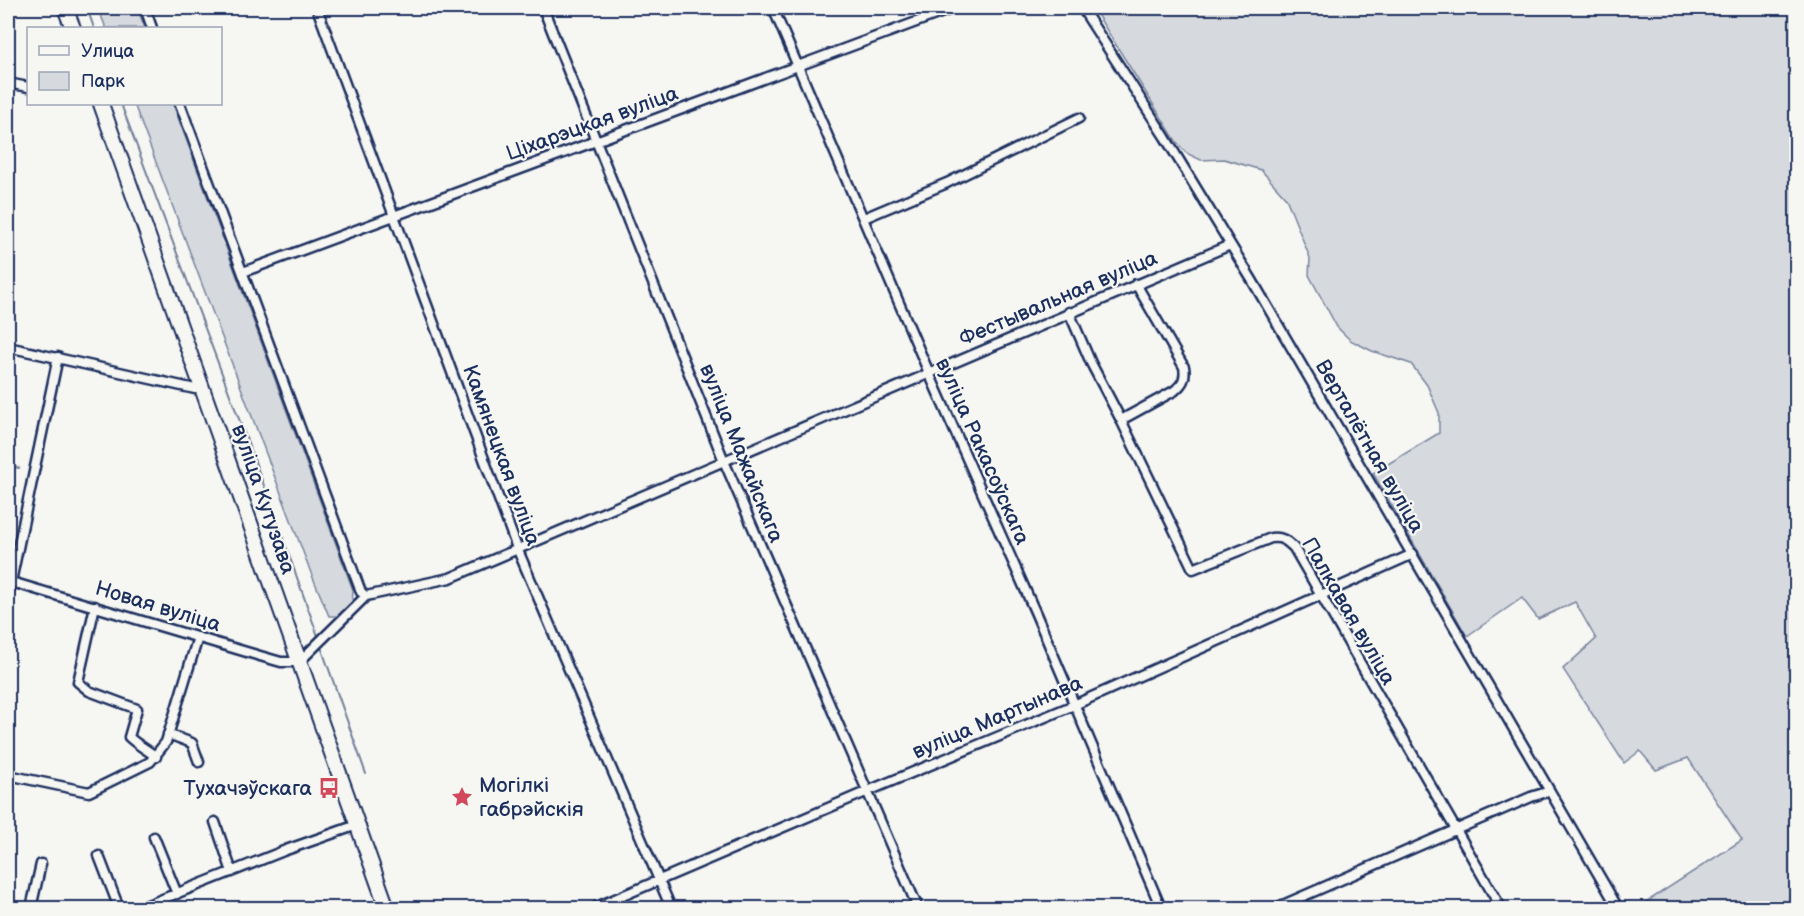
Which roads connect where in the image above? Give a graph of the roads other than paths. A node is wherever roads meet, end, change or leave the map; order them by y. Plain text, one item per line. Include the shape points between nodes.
1 (65, 8) edge
2 (145, 8) edge
3 (317, 8) edge
4 (543, 8) edge
5 (773, 8) edge
6 (954, 8) edge
7 (1082, 8) edge
8 (73, 27) edge
9 (152, 27) edge
10 (798, 65) junction
11 (8, 83) edge
12 (27, 87) edge
13 (101, 105) edge
14 (180, 105) edge
15 (1079, 118) dead end
16 (597, 140) junction
17 (394, 215) junction
18 (864, 218) junction
19 (1230, 244) junction
20 (243, 272) junction
21 (1136, 284) junction
22 (1069, 312) junction
23 (8, 347) edge
24 (58, 357) junction
25 (928, 373) junction
26 (203, 387) junction
27 (1121, 420) junction
28 (724, 461) junction
29 (517, 548) junction
30 (1413, 554) junction
31 (9, 581) edge
32 (363, 594) junction
33 (8, 596) edge
34 (1320, 596) junction
35 (95, 606) junction
36 (198, 637) junction
37 (299, 662) junction
38 (1074, 705) junction
39 (168, 734) junction
40 (156, 757) junction
41 (199, 762) dead end
42 (8, 775) edge
43 (868, 791) junction
44 (1550, 791) junction
45 (215, 822) dead end
46 (357, 825) junction
47 (1455, 830) junction
48 (154, 837) dead end
49 (99, 856) dead end
50 (41, 864) dead end
51 (232, 872) junction
52 (659, 881) junction
53 (177, 894) junction
54 (31, 909) edge
55 (119, 909) edge
56 (140, 909) edge
57 (387, 909) edge
58 (594, 909) edge
59 (671, 909) edge
60 (918, 909) edge
61 (1161, 909) edge
62 (1276, 909) edge
63 (1501, 909) edge
64 (1618, 909) edge

1 - 8 main road
2 - 9 street
3 - 17 street, Камянецкая вуліца
4 - 16 street, вуліца Мажайскага
5 - 10 street, вуліца Ракасоўскага
6 - 10 street, Ціхарэцкая вуліца
7 - 19 street, Верталётная вуліца
10 - 16 street, Ціхарэцкая вуліца
10 - 18 street, вуліца Ракасоўскага
11 - 12 street
13 - 26 main road, вуліца Кутузава
14 - 20 street
15 - 18 street via 948,183
16 - 17 street, Ціхарэцкая вуліца
16 - 28 street, вуліца Мажайскага
17 - 20 street, Ціхарэцкая вуліца
17 - 29 street, Камянецкая вуліца
18 - 25 street, вуліца Ракасоўскага
19 - 21 street, Фестывальная вуліца
19 - 30 street, Верталётная вуліца
20 - 32 street
21 - 22 street, Фестывальная вуліца
21 - 27 street via 1184,367 1185,378 1174,392
22 - 25 street, Фестывальная вуліца
22 - 27 street, Палкавая вуліца
23 - 24 street
24 - 26 street via 195,389
24 - 31 street
25 - 28 street, Фестывальная вуліца
25 - 38 street, вуліца Ракасоўскага
26 - 37 main road, вуліца Кутузава
27 - 34 street, Палкавая вуліца via 1193,568 1280,537 1294,548
28 - 29 street, Фестывальная вуліца
28 - 43 street, вуліца Мажайскага
29 - 32 street, Фестывальная вуліца via 450,578
29 - 52 street, Камянецкая вуліца
30 - 34 street, вуліца Мартынава
30 - 44 street, Верталётная вуліца
31 - 33 street
31 - 35 street, Новая вуліца
32 - 37 street
34 - 38 street, вуліца Мартынава
34 - 47 street, Палкавая вуліца
35 - 36 street, Новая вуліца
35 - 40 street via 78,682 89,691 137,709 129,737
36 - 37 street, Новая вуліца via 281,662
36 - 39 street
37 - 46 main road, вуліца Кутузава
38 - 43 street, вуліца Мартынава
38 - 61 street, вуліца Ракасоўскага
39 - 40 street
39 - 41 street via 192,743
40 - 42 street via 89,792
43 - 52 street, вуліца Мартынава
43 - 60 street, вуліца Мажайскага
44 - 47 street
44 - 64 street, Верталётная вуліца
45 - 51 street
46 - 51 street
46 - 57 main road, вуліца Кутузава
47 - 62 street
47 - 63 street, Палкавая вуліца
48 - 53 street
49 - 55 street
50 - 54 street
51 - 53 street
52 - 58 street, вуліца Мартынава
52 - 59 street, Камянецкая вуліца
53 - 56 street

